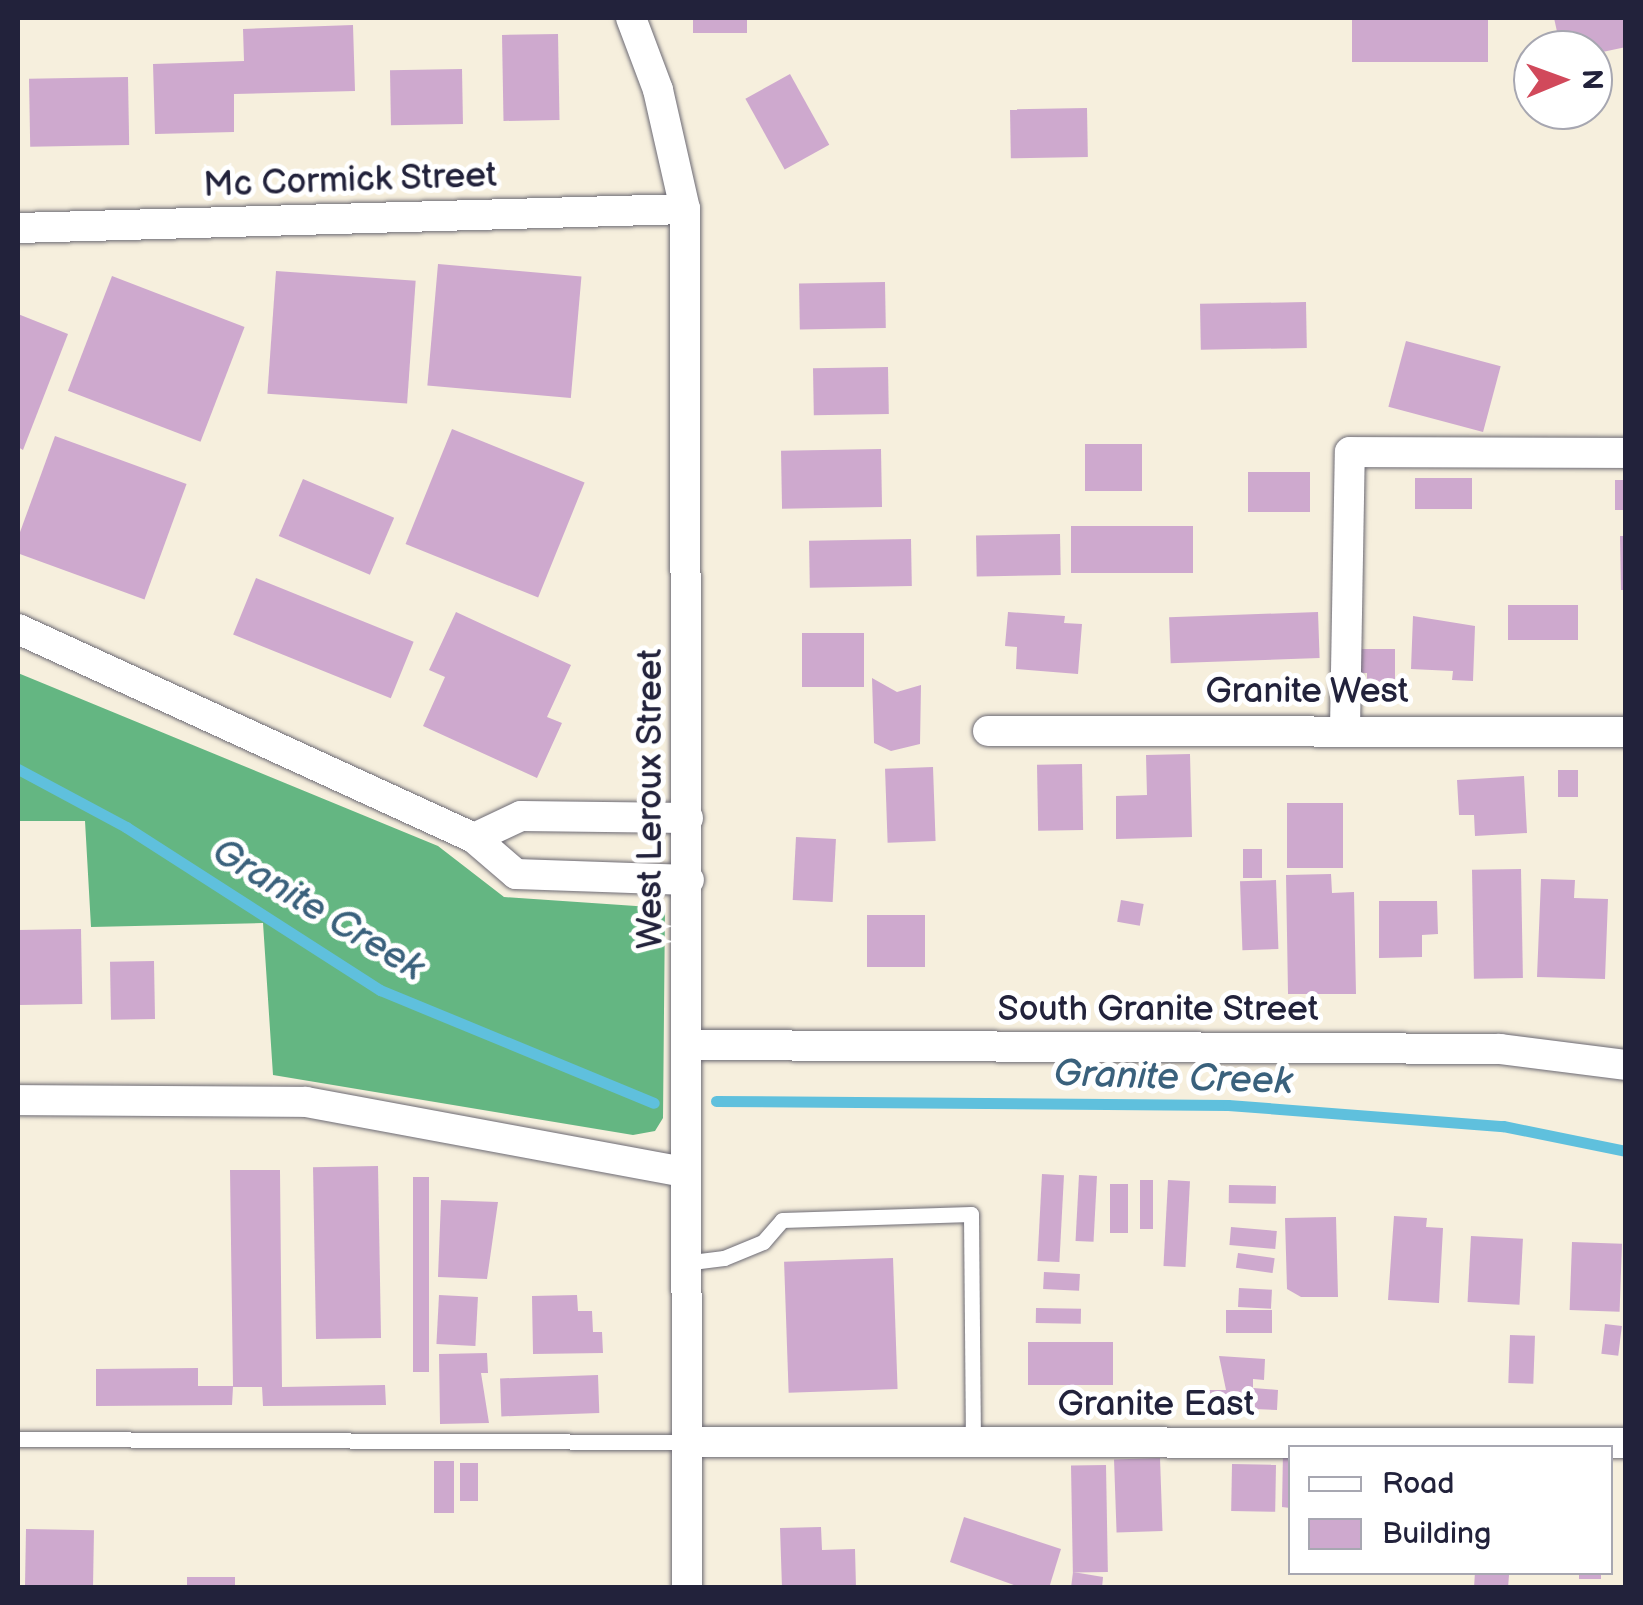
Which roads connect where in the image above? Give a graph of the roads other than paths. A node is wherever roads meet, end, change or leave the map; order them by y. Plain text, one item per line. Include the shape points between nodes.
1 (631, 18) edge
2 (685, 209) junction
3 (18, 228) edge
4 (1626, 453) edge
5 (18, 630) edge
6 (1345, 728) junction
7 (988, 731) dead end
8 (1626, 732) edge
9 (688, 818) junction
10 (474, 838) junction
11 (689, 880) junction
12 (689, 1044) junction
13 (1626, 1064) edge
14 (18, 1100) edge
15 (683, 1172) junction
16 (684, 1262) junction
17 (18, 1439) edge
18 (686, 1442) junction
19 (973, 1442) junction
20 (1626, 1443) edge
21 (687, 1588) edge

1 - 2 street, West Leroux Street via 658,90
2 - 3 street, Mc Cormick Street
2 - 9 street, West Leroux Street
4 - 6 street via 1350,452
5 - 10 street
6 - 7 street, Granite West
6 - 8 street, Granite West
9 - 10 street via 521,816
9 - 11 street, West Leroux Street
10 - 11 street via 516,874
11 - 12 street, West Leroux Street
12 - 13 street, South Granite Street via 1500,1049
12 - 15 street, West Leroux Street
14 - 15 street via 306,1102
15 - 16 street, West Leroux Street
16 - 18 street, West Leroux Street
16 - 19 lane via 724,1258 763,1242 782,1220 971,1214
17 - 18 lane
18 - 19 street, Granite East
18 - 21 street, West Leroux Street
19 - 20 street, Granite East

